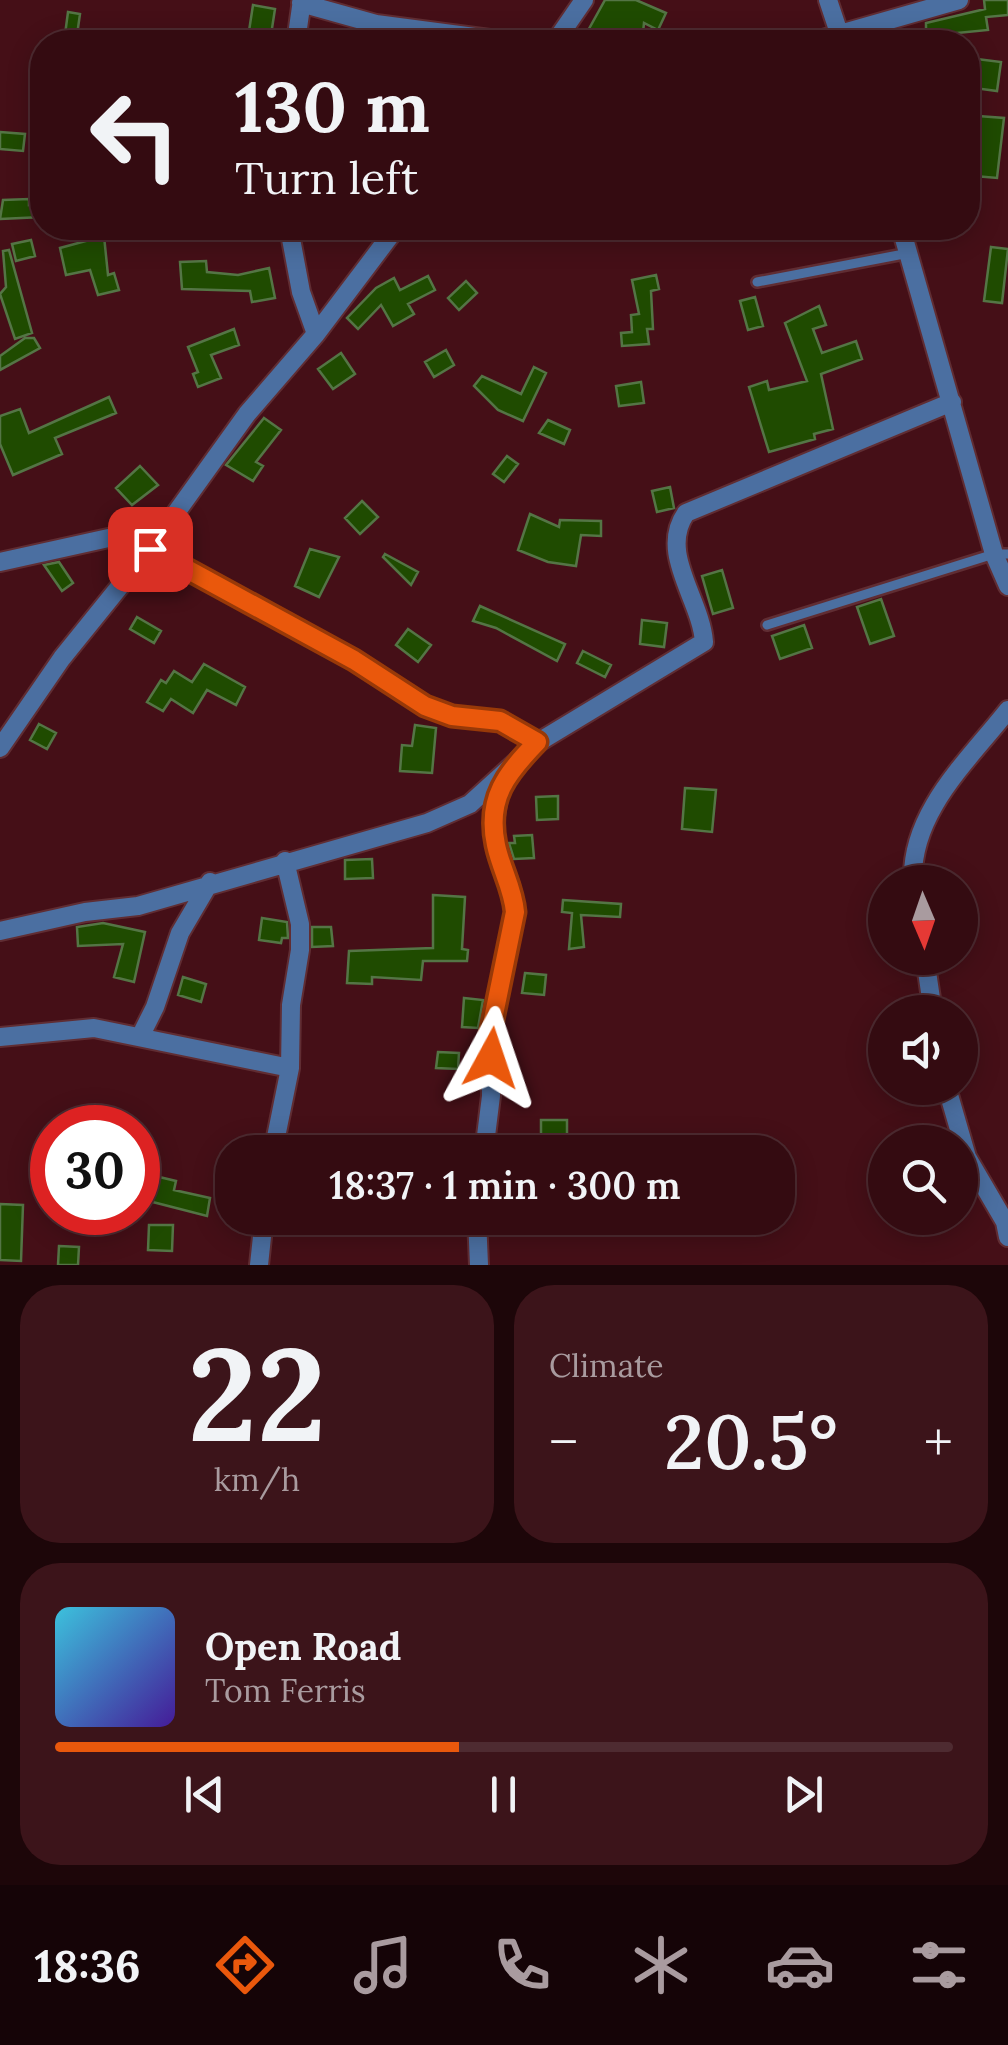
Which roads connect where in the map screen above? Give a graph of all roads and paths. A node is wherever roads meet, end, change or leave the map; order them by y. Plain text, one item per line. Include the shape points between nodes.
1 (584, 0) edge
2 (828, 0) edge
3 (958, 0) edge
4 (302, 2) edge
5 (298, 30) edge
6 (422, 30) edge
7 (563, 30) edge
8 (838, 30) edge
9 (866, 30) edge
10 (291, 240) edge
11 (387, 240) edge
12 (904, 240) edge
13 (908, 252) junction
14 (756, 282) dead end
15 (316, 334) junction
16 (952, 402) junction
17 (154, 542) junction
18 (1001, 554) edge
19 (0, 562) edge
20 (1008, 586) edge
21 (768, 625) dead end
22 (1008, 710) edge
23 (537, 742) junction
24 (0, 748) edge
25 (504, 777) junction
26 (285, 861) junction
27 (913, 865) edge
28 (210, 882) junction
29 (0, 931) edge
30 (140, 1035) junction
31 (0, 1037) edge
32 (290, 1068) junction
33 (952, 1105) edge
34 (277, 1135) edge
35 (486, 1135) edge
36 (263, 1235) edge
37 (477, 1235) edge
38 (1008, 1236) edge
39 (260, 1265) edge
40 (479, 1265) edge

1 - 7 street
2 - 8 street
3 - 9 street
4 - 5 street
4 - 6 street
10 - 15 street
11 - 15 street
12 - 13 street
13 - 14 lane
13 - 16 street
15 - 17 street via 247,414
16 - 18 street
16 - 23 street via 686,512 676,538 678,556 704,642
17 - 19 street via 113,537
17 - 23 street via 425,706 500,721
17 - 24 street
18 - 20 street
18 - 21 lane
22 - 27 street via 933,806 914,841
23 - 25 street
25 - 26 street via 470,804 426,823
25 - 35 street via 496,845 515,912 490,1034
26 - 28 street
26 - 32 street via 300,938
28 - 29 street via 138,906
28 - 30 street via 180,933
30 - 31 street via 94,1028
30 - 32 street
32 - 34 street
33 - 38 street via 967,1157
36 - 39 street
37 - 40 street

